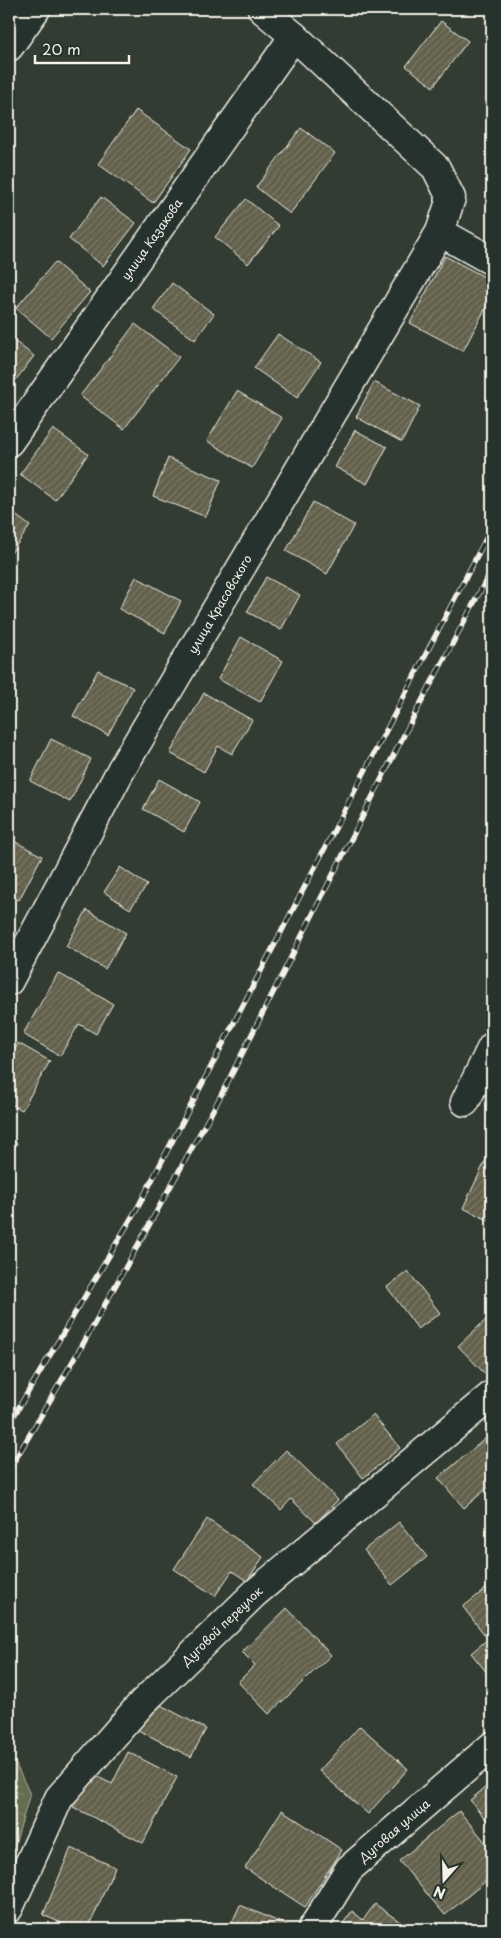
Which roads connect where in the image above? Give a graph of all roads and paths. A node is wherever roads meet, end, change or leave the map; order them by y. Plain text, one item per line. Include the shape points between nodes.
1 (36, 9) edge
2 (262, 9) edge
3 (294, 36) junction
4 (9, 47) edge
5 (440, 232) junction
6 (492, 261) edge
7 (9, 442) edge
8 (9, 981) edge
9 (492, 1046) edge
10 (465, 1102) dead end
11 (492, 1395) edge
12 (492, 1746) edge
13 (9, 1908) edge
14 (312, 1929) edge

1 - 4 street
2 - 3 street, улица Красовского
3 - 5 street, улица Красовского via 436,168 452,198
3 - 7 street, улица Казакова
5 - 6 street
5 - 8 street, улица Красовского via 121,770
9 - 10 street
11 - 13 street, Дуговой переулок via 255,1593 142,1702 59,1798
12 - 14 street, Дуговая улица via 348,1869

